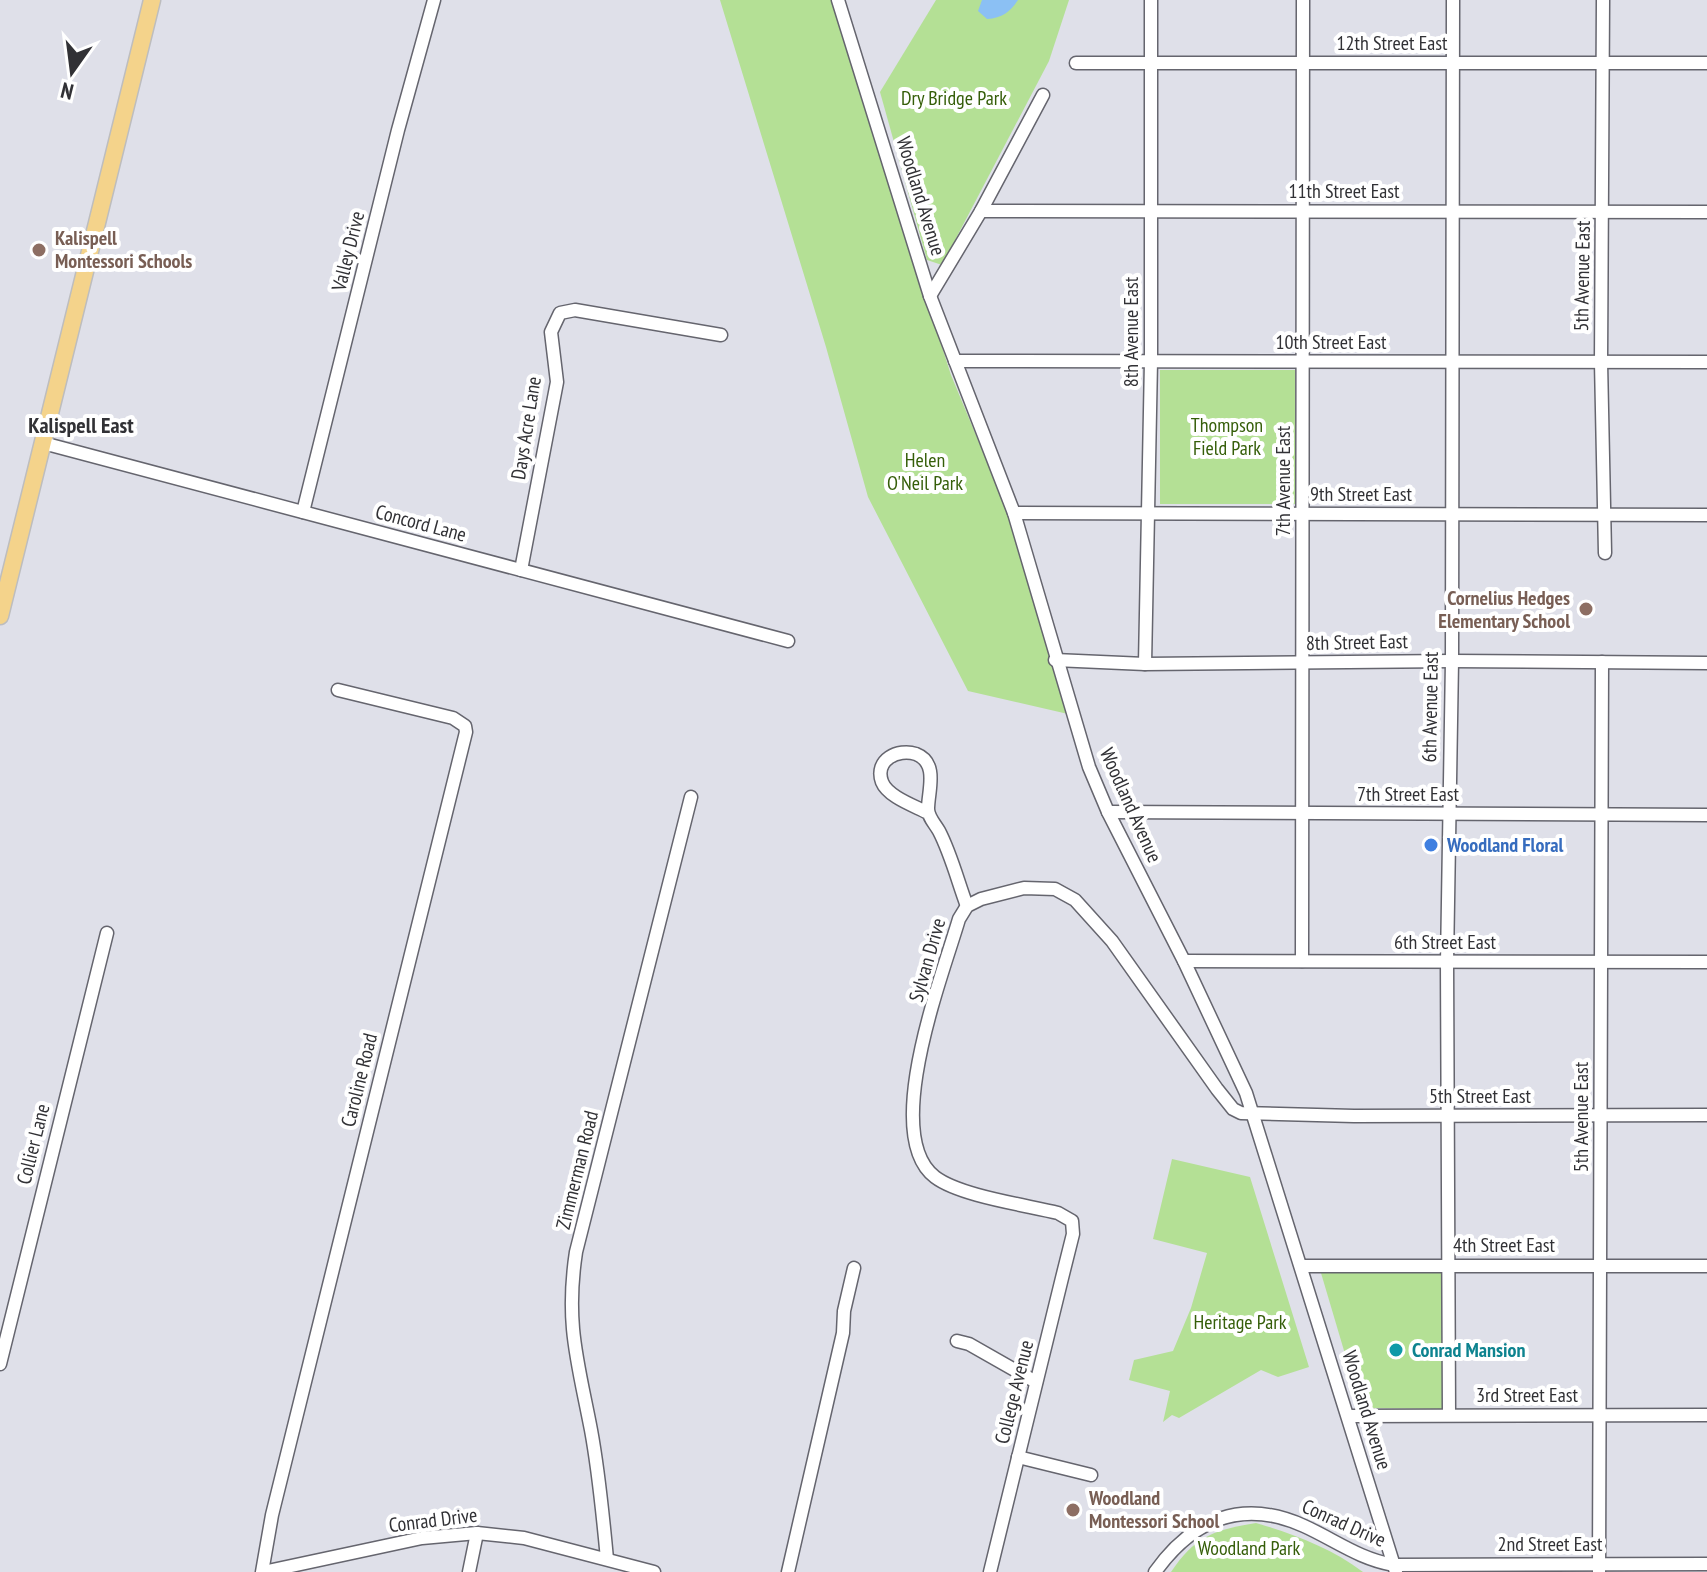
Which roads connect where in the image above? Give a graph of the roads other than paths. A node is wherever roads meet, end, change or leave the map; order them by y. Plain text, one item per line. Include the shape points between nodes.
1 (152, 0) edge
2 (434, 0) edge
3 (838, 0) edge
4 (1151, 0) edge
5 (1303, 0) edge
6 (1453, 0) edge
7 (1603, 0) edge
8 (1076, 63) dead end
9 (1151, 63) junction
10 (1303, 63) junction
11 (1453, 63) junction
12 (1602, 63) junction
13 (1707, 63) edge
14 (1043, 95) dead end
15 (981, 211) junction
16 (1151, 211) junction
17 (1303, 211) junction
18 (1452, 211) junction
19 (1603, 211) junction
20 (1707, 212) edge
21 (930, 296) junction
22 (721, 335) dead end
23 (955, 361) junction
24 (1151, 361) junction
25 (1303, 362) junction
26 (1452, 362) junction
27 (1601, 362) junction
28 (1707, 362) edge
29 (43, 443) junction
30 (303, 512) junction
31 (1014, 513) junction
32 (1148, 513) junction
33 (1303, 514) junction
34 (1451, 514) junction
35 (1605, 515) junction
36 (1707, 515) edge
37 (1605, 553) dead end
38 (521, 570) junction
39 (0, 616) edge
40 (788, 641) dead end
41 (1055, 660) junction
42 (1452, 661) junction
43 (1602, 662) junction
44 (1302, 663) junction
45 (1707, 663) edge
46 (1145, 664) junction
47 (338, 690) dead end
48 (691, 797) dead end
49 (1108, 812) junction
50 (928, 813) junction
51 (1302, 813) junction
52 (1448, 814) junction
53 (1601, 815) junction
54 (1707, 815) edge
55 (967, 906) junction
56 (107, 933) dead end
57 (1184, 961) junction
58 (1302, 961) junction
59 (1447, 962) junction
60 (1601, 962) junction
61 (1707, 962) edge
62 (1601, 1115) junction
63 (1707, 1115) edge
64 (1254, 1116) junction
65 (1449, 1117) junction
66 (1072, 1221) joint
67 (1450, 1265) junction
68 (1302, 1266) junction
69 (1600, 1266) junction
70 (1707, 1266) edge
71 (854, 1268) dead end
72 (957, 1341) dead end
73 (0, 1364) edge
74 (1036, 1382) junction
75 (1449, 1415) junction
76 (1600, 1415) junction
77 (1707, 1415) edge
78 (1348, 1416) junction
79 (1018, 1457) junction
80 (1091, 1475) dead end
81 (477, 1533) junction
82 (607, 1559) junction
83 (1707, 1564) edge
84 (296, 1568) edge
85 (1395, 1568) edge
86 (1600, 1568) edge
87 (262, 1572) edge
88 (469, 1572) edge
89 (654, 1572) edge
90 (788, 1572) edge
91 (990, 1572) edge
92 (1155, 1572) edge

1 - 29 main road
2 - 30 street, Valley Drive
3 - 21 street, Woodland Avenue
4 - 9 street, 8th Avenue East
5 - 10 street, 7th Avenue East
6 - 11 street, 6th Avenue East
7 - 12 street, 5th Avenue East
8 - 9 street, 12th Street East
9 - 10 street, 12th Street East
9 - 16 street, 8th Avenue East
10 - 11 street, 12th Street East
10 - 17 street, 7th Avenue East
11 - 12 street, 12th Street East
11 - 18 street, 6th Avenue East
12 - 13 street, 12th Street East
12 - 19 street, 5th Avenue East
14 - 15 street
15 - 16 street, 11th Street East
15 - 21 street
16 - 17 street, 11th Street East
16 - 24 street, 8th Avenue East
17 - 18 street, 11th Street East
17 - 25 street, 7th Avenue East
18 - 19 street, 11th Street East
18 - 26 street, 6th Avenue East
19 - 20 street, 11th Street East
19 - 27 street, 5th Avenue East
21 - 23 street, Woodland Avenue
22 - 38 street, Days Acre Lane via 575,310 560,313 551,332 557,382
23 - 24 street, 10th Street East
23 - 31 street, Woodland Avenue
24 - 25 street, 10th Street East
24 - 32 street, 8th Avenue East
25 - 26 street, 10th Street East
25 - 33 street, 7th Avenue East
26 - 27 street, 10th Street East
26 - 34 street, 6th Avenue East
27 - 28 street, 10th Street East
27 - 35 street, 5th Avenue East
29 - 30 street, Concord Lane
29 - 39 main road
30 - 38 street, Concord Lane
31 - 32 street, 9th Street East
31 - 41 street, Woodland Avenue
32 - 33 street, 9th Street East
32 - 46 street, 8th Avenue East
33 - 34 street, 9th Street East
33 - 44 street, 7th Avenue East
34 - 35 street, 9th Street East
34 - 42 street, 6th Avenue East
35 - 36 street, 9th Street East
35 - 37 street, 5th Avenue East
38 - 40 street, Concord Lane
41 - 46 street, 8th Street East
41 - 49 street, Woodland Avenue
42 - 43 street, 8th Street East
42 - 44 street, 8th Street East
42 - 52 street, 6th Avenue East
43 - 45 street, 8th Street East
43 - 53 street, 5th Avenue East
44 - 46 street, 8th Street East
44 - 51 street, 7th Avenue East
47 - 87 street, Caroline Road via 453,718 466,732
48 - 82 street, Zimmerman Road via 572,1281 572,1340 592,1432
49 - 51 street, 7th Street East
49 - 57 street, Woodland Avenue
50 - 50 street via 882,782 886,759 895,753 922,757 929,768
50 - 55 street
51 - 52 street, 7th Street East
51 - 58 street, 7th Avenue East
52 - 53 street, 7th Street East
52 - 59 street, 6th Avenue East
53 - 54 street, 7th Street East
53 - 60 street, 5th Avenue East
55 - 64 street, Sylvan Drive via 1035,887 1055,889 1075,900 1112,941 1233,1109
55 - 66 street, Sylvan Drive via 916,1075 912,1103 920,1157 925,1168 945,1183
56 - 73 street, Collier Lane
57 - 58 street, 6th Street East
57 - 64 street, Woodland Avenue
58 - 59 street, 6th Street East
59 - 60 street, 6th Street East
59 - 65 street, 6th Avenue East
60 - 61 street, 6th Street East
60 - 62 street, 5th Avenue East
62 - 63 street, 5th Street East
62 - 65 street, 5th Street East
62 - 69 street, 5th Avenue East
64 - 65 street, 5th Street East
64 - 68 street, Woodland Avenue
65 - 67 street, 6th Avenue East
66 - 74 street, College Avenue
67 - 68 street, 4th Street East
67 - 69 street, 4th Street East
67 - 75 street, 6th Avenue East
68 - 78 street, Woodland Avenue
69 - 70 street, 4th Street East
69 - 76 street, 5th Avenue East
71 - 90 street
72 - 74 street
74 - 79 street, College Avenue
75 - 76 street, 3rd Street East
75 - 78 street, 3rd Street East
76 - 77 street, 3rd Street East
76 - 86 street, 5th Avenue East
78 - 85 street, Woodland Avenue
79 - 80 street
79 - 91 street, College Avenue
81 - 82 street, Conrad Drive via 524,1538
81 - 84 street, Conrad Drive via 422,1538
81 - 88 street
82 - 89 street, Conrad Drive
83 - 86 street, 2nd Street East
84 - 87 street, Conrad Drive
85 - 86 street, 2nd Street East
85 - 92 street, Conrad Drive via 1360,1557 1286,1518 1255,1513 1202,1526

